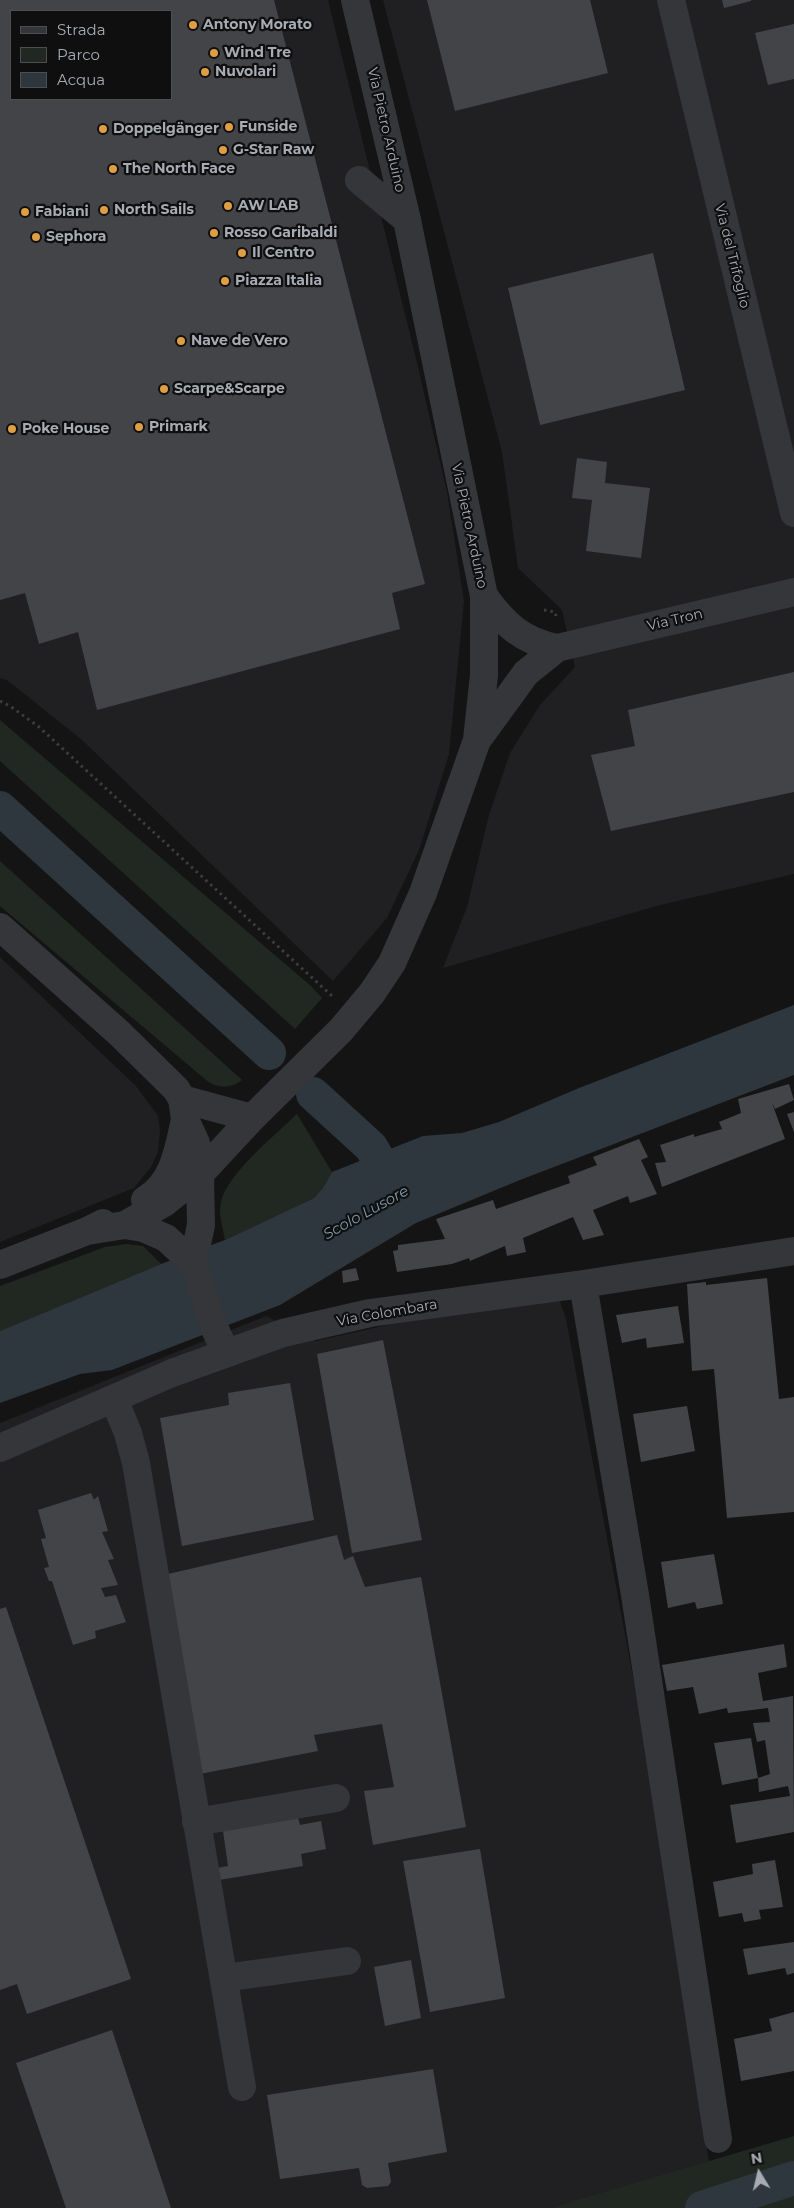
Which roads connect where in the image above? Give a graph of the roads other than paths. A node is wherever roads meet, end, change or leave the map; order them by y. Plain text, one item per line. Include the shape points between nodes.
1 (355, 0) edge
2 (671, 0) edge
3 (359, 180) dead end
4 (407, 220) junction
5 (794, 513) edge
6 (794, 592) edge
7 (484, 596) junction
8 (558, 647) junction
9 (477, 740) junction
10 (0, 927) edge
11 (183, 1109) junction
12 (256, 1115) junction
13 (200, 1174) junction
14 (125, 1225) junction
15 (87, 1231) junction
16 (794, 1251) edge
17 (193, 1263) junction
18 (0, 1265) edge
19 (583, 1284) junction
20 (226, 1353) junction
21 (114, 1400) junction
22 (0, 1448) edge
23 (336, 1798) dead end
24 (196, 1822) junction
25 (347, 1961) dead end
26 (224, 1978) junction
27 (242, 2087) dead end
28 (718, 2139) dead end

1 - 4 street, Via Pietro Arduino
2 - 5 street, Via del Trifoglio
3 - 4 street
4 - 7 street, Via Pietro Arduino
6 - 8 street, Via Tron
7 - 8 street, Via Tron via 501,620 524,637
7 - 9 street, Via Pietro Arduino via 484,676
8 - 9 street, Via Tron via 526,673
9 - 12 street, Via Pietro Arduino via 438,852 392,963 341,1030
10 - 11 street via 119,1033 176,1090
11 - 12 street
11 - 13 street via 196,1143
11 - 15 street via 175,1164 166,1182 148,1199
12 - 13 street, Via Pietro Arduino
13 - 14 street, Via Pietro Arduino via 164,1203
13 - 17 street via 201,1225
14 - 15 street
14 - 17 street via 143,1228 166,1238
15 - 18 street
16 - 19 street, Via Colombara
17 - 20 street
19 - 20 street, Via Colombara via 370,1313 283,1333
19 - 28 street via 635,1595
20 - 21 street, Via Colombara
21 - 22 street, Via Colombara
21 - 24 street via 136,1463
23 - 24 street
24 - 26 street
25 - 26 street
26 - 27 street

